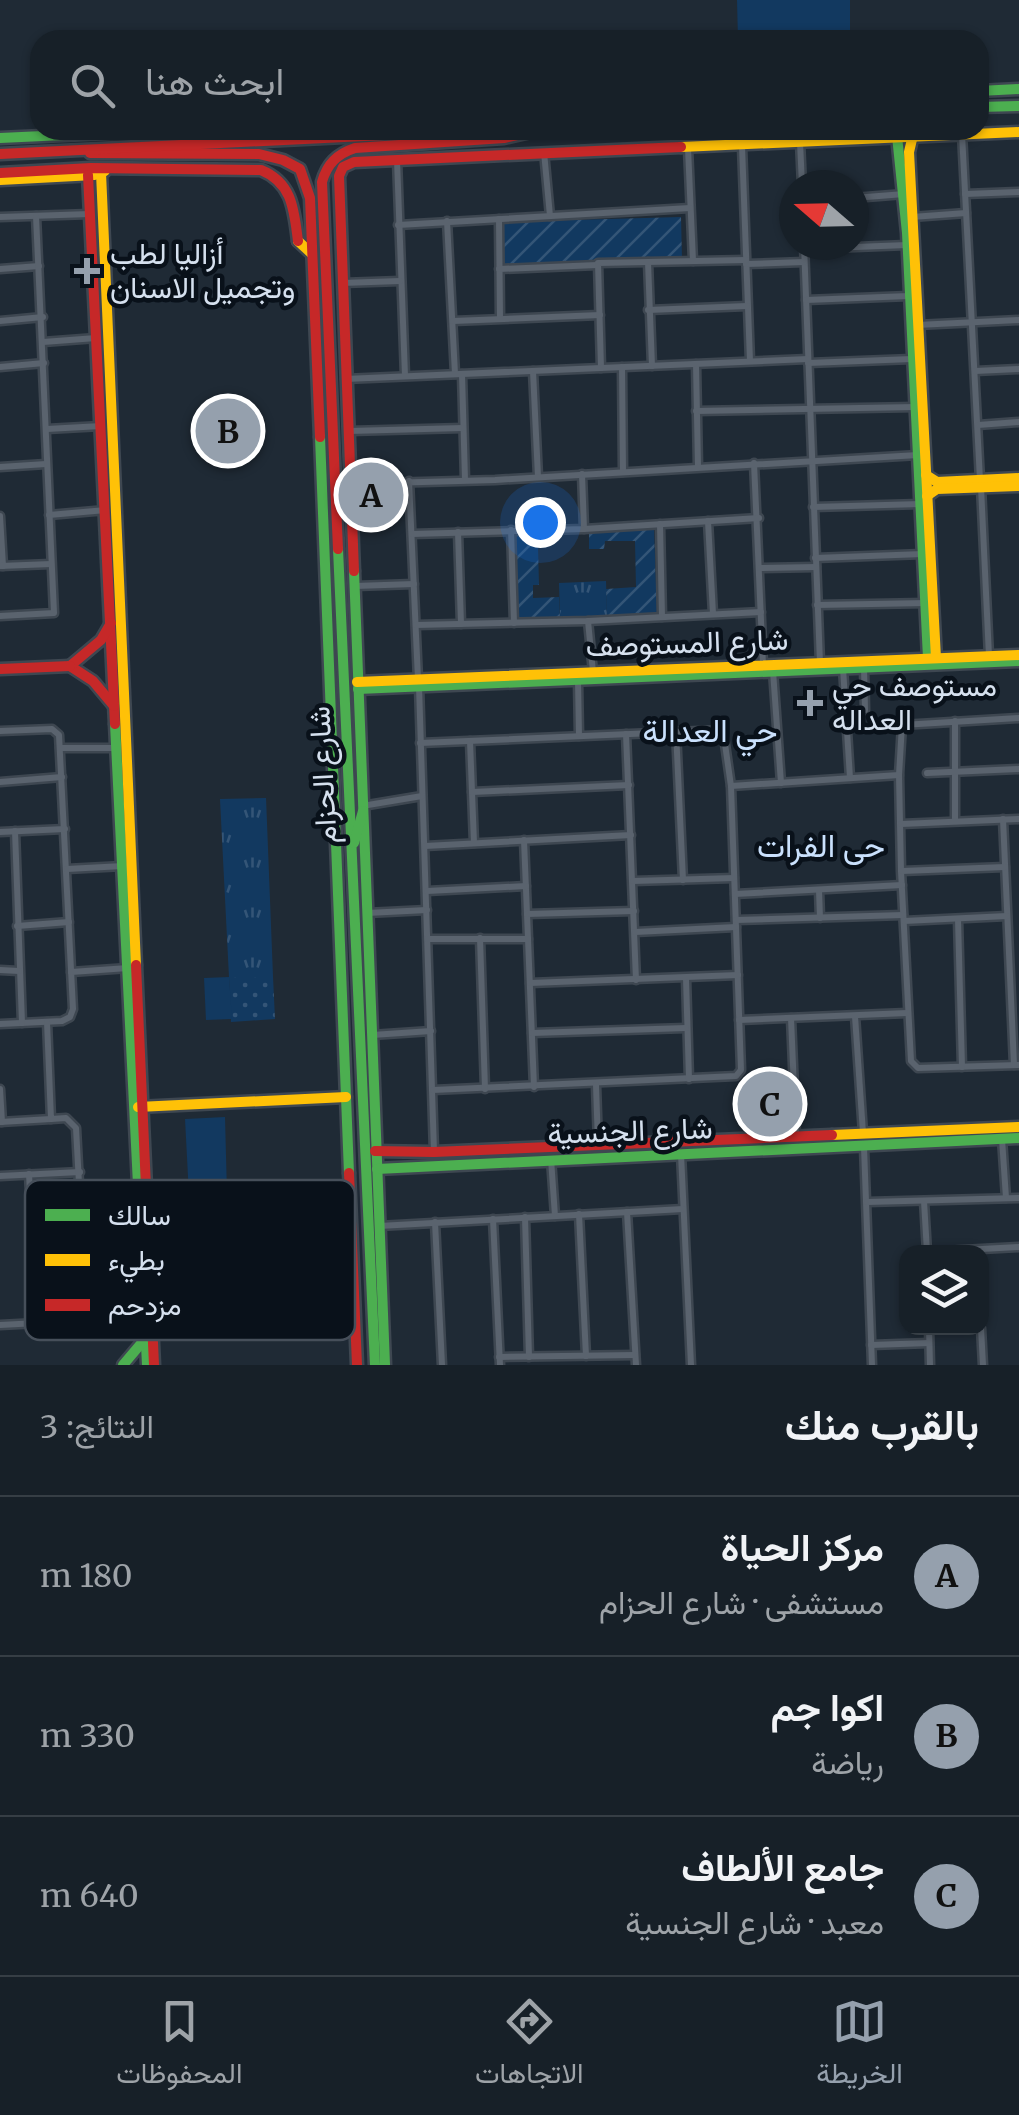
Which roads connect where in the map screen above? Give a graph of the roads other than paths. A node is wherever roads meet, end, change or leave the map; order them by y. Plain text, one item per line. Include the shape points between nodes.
1 (1019, 89) edge
2 (989, 90) edge
3 (1019, 106) edge
4 (989, 107) edge
5 (1019, 132) edge
6 (989, 133) edge
7 (30, 137) edge
8 (0, 138) edge
9 (282, 140) edge
10 (474, 140) edge
11 (832, 140) edge
12 (899, 140) edge
13 (911, 140) edge
14 (962, 140) edge
15 (800, 142) junction
16 (742, 146) junction
17 (688, 148) junction
18 (78, 150) junction
19 (544, 152) junction
20 (905, 152) junction
21 (0, 154) edge
22 (397, 160) junction
23 (801, 170) edge
24 (103, 172) junction
25 (88, 175) junction
26 (0, 176) edge
27 (1019, 192) edge
28 (904, 194) junction
29 (965, 194) junction
30 (869, 197) edge
31 (690, 208) junction
32 (966, 213) junction
33 (90, 214) junction
34 (36, 216) junction
35 (550, 216) junction
36 (0, 217) edge
37 (912, 217) junction
38 (499, 220) junction
39 (448, 221) junction
40 (398, 225) junction
41 (909, 237) junction
42 (869, 241) edge
43 (98, 247) junction
44 (312, 254) junction
45 (648, 262) junction
46 (693, 262) junction
47 (746, 262) junction
48 (804, 262) joint
49 (597, 265) junction
50 (39, 266) junction
51 (0, 269) edge
52 (500, 269) junction
53 (400, 281) junction
54 (342, 283) junction
55 (909, 296) junction
56 (806, 300) junction
57 (747, 306) junction
58 (648, 310) junction
59 (600, 314) junction
60 (43, 317) junction
61 (500, 319) junction
62 (452, 320) junction
63 (1019, 320) edge
64 (0, 321) edge
65 (972, 322) junction
66 (328, 325) junction
67 (343, 325) junction
68 (917, 325) junction
69 (96, 338) junction
70 (43, 342) junction
71 (912, 360) junction
72 (750, 361) junction
73 (808, 361) junction
74 (44, 363) junction
75 (696, 364) junction
76 (652, 366) junction
77 (622, 367) junction
78 (0, 368) edge
79 (602, 368) junction
80 (533, 370) junction
81 (1019, 370) edge
82 (974, 372) junction
83 (458, 374) junction
84 (405, 376) junction
85 (345, 378) junction
86 (919, 406) junction
87 (810, 409) junction
88 (696, 411) junction
89 (1019, 422) edge
90 (978, 425) junction
91 (102, 426) junction
92 (47, 428) junction
93 (464, 428) junction
94 (347, 432) junction
95 (918, 455) junction
96 (812, 462) junction
97 (754, 463) junction
98 (46, 464) junction
99 (0, 466) edge
100 (109, 467) junction
101 (698, 467) junction
102 (624, 472) junction
103 (582, 474) junction
104 (538, 477) junction
105 (465, 480) junction
106 (409, 481) junction
107 (1019, 482) edge
108 (350, 484) junction
109 (981, 484) junction
110 (930, 489) junction
111 (814, 507) junction
112 (106, 510) junction
113 (49, 515) junction
114 (0, 516) edge
115 (759, 518) junction
116 (337, 520) junction
117 (351, 520) junction
118 (708, 521) junction
119 (660, 524) junction
120 (584, 529) junction
121 (511, 530) junction
122 (458, 532) junction
123 (412, 534) junction
124 (923, 554) junction
125 (816, 562) junction
126 (51, 564) junction
127 (2, 566) edge
128 (760, 568) junction
129 (414, 584) junction
130 (354, 586) junction
131 (340, 593) junction
132 (326, 594) junction
133 (929, 602) junction
134 (817, 605) junction
135 (762, 612) junction
136 (712, 614) junction
137 (0, 616) edge
138 (662, 617) junction
139 (112, 620) junction
140 (588, 621) junction
141 (327, 622) junction
142 (341, 622) junction
143 (514, 623) junction
144 (462, 624) junction
145 (416, 625) junction
146 (990, 656) junction
147 (932, 658) junction
148 (1006, 658) junction
149 (1019, 658) edge
150 (820, 663) junction
151 (70, 666) junction
152 (768, 668) junction
153 (843, 668) junction
154 (864, 668) junction
155 (0, 670) edge
156 (725, 670) junction
157 (593, 672) junction
158 (533, 678) junction
159 (578, 680) junction
160 (418, 683) junction
161 (358, 685) junction
162 (330, 709) junction
163 (314, 710) dead end
164 (116, 711) junction
165 (846, 713) junction
166 (1019, 718) edge
167 (955, 721) junction
168 (0, 731) edge
169 (676, 731) junction
170 (626, 734) junction
171 (580, 736) junction
172 (470, 741) junction
173 (420, 743) junction
174 (60, 748) junction
175 (118, 748) junction
176 (1019, 770) edge
177 (927, 774) dead end
178 (956, 774) junction
179 (899, 776) junction
180 (62, 777) junction
181 (850, 778) junction
182 (0, 782) edge
183 (781, 782) junction
184 (629, 786) junction
185 (730, 786) junction
186 (472, 792) junction
187 (422, 796) junction
188 (363, 808) junction
189 (125, 817) junction
190 (1019, 818) edge
191 (1003, 819) junction
192 (955, 822) junction
193 (901, 824) junction
194 (65, 829) junction
195 (14, 831) junction
196 (0, 832) edge
197 (631, 834) junction
198 (524, 840) junction
199 (474, 842) junction
200 (425, 846) junction
201 (352, 850) junction
202 (123, 866) junction
203 (1006, 866) junction
204 (67, 869) junction
205 (901, 870) junction
206 (734, 878) junction
207 (683, 880) junction
208 (633, 882) junction
209 (902, 885) junction
210 (526, 886) junction
211 (1019, 886) edge
212 (1006, 887) junction
213 (819, 890) junction
214 (427, 891) junction
215 (735, 894) junction
216 (427, 910) junction
217 (634, 910) junction
218 (367, 913) junction
219 (527, 914) junction
220 (1007, 916) junction
221 (820, 918) junction
222 (904, 918) junction
223 (958, 919) junction
224 (69, 922) junction
225 (736, 924) junction
226 (17, 926) junction
227 (635, 932) junction
228 (428, 938) junction
229 (480, 938) junction
230 (528, 939) junction
231 (1014, 964) edge
232 (128, 968) junction
233 (0, 970) edge
234 (20, 971) junction
235 (71, 972) junction
236 (357, 972) junction
237 (341, 974) junction
238 (738, 975) junction
239 (686, 978) junction
240 (636, 980) junction
241 (530, 983) junction
242 (358, 1000) junction
243 (342, 1003) junction
244 (908, 1013) junction
245 (1016, 1014) edge
246 (855, 1016) junction
247 (791, 1018) junction
248 (739, 1020) junction
249 (46, 1022) junction
250 (22, 1023) junction
251 (0, 1024) edge
252 (686, 1028) junction
253 (431, 1031) junction
254 (532, 1033) junction
255 (372, 1035) junction
256 (1016, 1065) edge
257 (962, 1067) junction
258 (689, 1080) junction
259 (596, 1085) junction
260 (534, 1087) junction
261 (485, 1088) junction
262 (0, 1089) edge
263 (433, 1090) junction
264 (346, 1098) junction
265 (138, 1107) junction
266 (51, 1118) junction
267 (1, 1122) edge
268 (1019, 1127) edge
269 (863, 1133) junction
270 (775, 1136) junction
271 (796, 1136) junction
272 (760, 1137) junction
273 (1019, 1138) edge
274 (1002, 1139) junction
275 (598, 1144) junction
276 (366, 1145) junction
277 (864, 1146) junction
278 (776, 1150) junction
279 (759, 1151) junction
280 (434, 1152) junction
281 (376, 1153) junction
282 (682, 1154) junction
283 (551, 1159) junction
284 (377, 1169) junction
285 (80, 1172) junction
286 (30, 1174) junction
287 (0, 1176) edge
288 (30, 1180) edge
289 (80, 1180) edge
290 (139, 1180) edge
291 (143, 1180) edge
292 (349, 1180) edge
293 (368, 1180) junction
294 (1006, 1198) junction
295 (1019, 1198) edge
296 (924, 1201) junction
297 (866, 1202) junction
298 (683, 1208) junction
299 (627, 1212) junction
300 (578, 1214) junction
301 (555, 1216) junction
302 (526, 1218) junction
303 (493, 1219) junction
304 (435, 1222) junction
305 (374, 1226) junction
306 (927, 1245) edge
307 (1019, 1247) edge
308 (989, 1250) edge
309 (25, 1323) edge
310 (0, 1324) edge
311 (929, 1335) edge
312 (981, 1335) edge
313 (355, 1338) edge
314 (144, 1340) edge
315 (145, 1340) edge
316 (152, 1340) edge
317 (930, 1343) junction
318 (871, 1346) junction
319 (635, 1355) junction
320 (586, 1356) junction
321 (528, 1357) junction
322 (500, 1361) edge
323 (123, 1365) edge
324 (146, 1365) edge
325 (154, 1365) edge
326 (356, 1365) edge
327 (375, 1365) edge
328 (385, 1365) edge
329 (442, 1365) edge
330 (636, 1365) edge
331 (691, 1365) edge
332 (872, 1365) edge
333 (930, 1365) edge
334 (983, 1365) edge

1 - 2 main road
3 - 4 main road
5 - 6 main road
7 - 8 main road
9 - 18 main road
10 - 66 main road, شارع الحزام via 355,148 334,157 322,182
11 - 15 main road
12 - 20 main road
13 - 20 main road
14 - 29 street
15 - 16 main road
15 - 23 street
16 - 17 main road
16 - 47 street
17 - 19 main road
17 - 31 street
18 - 21 main road
18 - 44 main road, شارع الحزام via 124,156 263,153 291,160 310,198
19 - 22 main road
19 - 35 street
20 - 28 main road
20 - 37 main road
22 - 40 street
22 - 54 main road via 343,167
24 - 25 main road
24 - 26 main road
24 - 43 main road
24 - 44 main road via 270,172 288,190 298,241
25 - 26 main road
25 - 33 main road
27 - 29 street
28 - 30 street
28 - 41 main road
29 - 32 street
31 - 35 street
31 - 46 street
32 - 37 street
32 - 65 street
33 - 34 street
33 - 43 main road
34 - 36 street
34 - 50 street
35 - 38 street
37 - 41 main road
38 - 39 street
38 - 52 street
39 - 40 street
39 - 62 street
40 - 53 street
41 - 42 street
41 - 55 main road
41 - 68 main road
43 - 69 main road
43 - 100 main road
44 - 132 main road, شارع الحزام
45 - 46 street
45 - 49 street
45 - 58 street
46 - 47 street
47 - 48 street
47 - 57 street
48 - 56 street
49 - 52 street
49 - 59 street
50 - 51 street
50 - 60 street
52 - 61 street
53 - 54 street
53 - 84 street
54 - 67 main road
55 - 56 street
55 - 71 main road
56 - 73 street
57 - 58 street
57 - 72 street
58 - 76 street
59 - 61 street
59 - 79 street
60 - 64 street
60 - 70 street
61 - 62 street
62 - 83 street
63 - 65 street
65 - 68 street
65 - 82 street
66 - 67 main road
66 - 116 main road, شارع الحزام
67 - 85 main road
68 - 86 main road
69 - 70 street
69 - 91 main road
70 - 74 street
71 - 73 street
71 - 86 main road
72 - 73 street
72 - 75 street
73 - 87 street
74 - 78 street
74 - 92 street
75 - 76 street
75 - 88 street
76 - 77 street
77 - 79 street
77 - 102 street
79 - 80 street
80 - 83 street
80 - 104 street
81 - 82 street
82 - 90 street
83 - 84 street
83 - 93 street
84 - 85 street
85 - 94 main road
86 - 87 street
86 - 95 main road
86 - 110 main road
87 - 88 street
87 - 96 street
88 - 101 street
89 - 90 street
90 - 109 street
91 - 92 street
91 - 100 main road
92 - 98 street
93 - 94 street
93 - 105 street
94 - 108 main road
95 - 96 street
95 - 110 main road
96 - 97 street
96 - 111 street
97 - 101 street
97 - 115 street
98 - 99 street
98 - 113 street
100 - 112 main road
100 - 189 main road
101 - 102 street
102 - 103 street
103 - 104 street
103 - 120 street
104 - 105 street
105 - 106 street
106 - 108 street
106 - 123 street
107 - 109 main road
108 - 117 main road
109 - 110 main road
109 - 146 street
110 - 111 street
110 - 124 main road
110 - 133 main road
111 - 125 street
112 - 113 street
112 - 139 main road
113 - 126 street
114 - 127 street
115 - 118 street
115 - 128 street
116 - 117 main road
116 - 131 main road, شارع الحزام
117 - 130 main road
118 - 119 street
118 - 136 street
119 - 120 street
119 - 138 street
120 - 121 street
121 - 122 street
121 - 143 street
122 - 123 street
122 - 144 street
123 - 129 street
124 - 125 street
124 - 133 main road
125 - 128 street
125 - 134 street
126 - 127 street
126 - 137 street via 54,612
128 - 135 street
129 - 130 street
129 - 145 street
130 - 161 main road
131 - 132 main road via 333,600
131 - 142 main road, شارع الحزام
132 - 141 main road, شارع الحزام
133 - 134 street
133 - 147 main road
134 - 150 street
135 - 136 street
135 - 152 street
136 - 138 street
138 - 140 street
139 - 151 main road via 101,640
139 - 164 main road
140 - 143 street
140 - 157 street
141 - 142 main road via 334,615
141 - 162 main road, شارع الحزام
142 - 201 main road, شارع الحزام
143 - 144 street
144 - 145 street
145 - 160 street
146 - 147 main road, شارع المستوصف
146 - 148 main road, شارع المستوصف
147 - 150 main road, شارع المستوصف
148 - 149 main road, شارع المستوصف
148 - 154 main road, شارع المستوصف
150 - 152 main road, شارع المستوصف
151 - 155 main road
151 - 164 main road via 104,692
152 - 153 main road, شارع المستوصف
152 - 156 main road, شارع المستوصف
152 - 183 street
153 - 154 main road, شارع المستوصف
153 - 165 street
154 - 165 street via 865,710
156 - 157 main road, شارع المستوصف
156 - 159 main road, شارع المستوصف
157 - 158 main road, شارع المستوصف
158 - 159 main road, شارع المستوصف
158 - 160 main road, شارع المستوصف
159 - 171 street
160 - 161 main road, شارع المستوصف
160 - 173 street
161 - 188 main road
162 - 163 main road
162 - 237 main road, شارع الحزام
164 - 175 main road
165 - 181 street
166 - 167 street
167 - 178 street
167 - 179 street via 902,725
168 - 174 street via 52,729
169 - 170 street
169 - 185 street via 723,730
169 - 207 street
170 - 171 street
170 - 184 street
171 - 172 street
172 - 173 street
172 - 186 street
173 - 187 street
174 - 175 street
174 - 180 street
175 - 189 main road
176 - 178 street
177 - 178 street
178 - 192 street
179 - 181 street
179 - 193 street
180 - 182 street
180 - 194 street
181 - 183 street
183 - 185 street
184 - 186 street
184 - 197 street
185 - 206 street
186 - 199 street
187 - 188 street
187 - 200 street
188 - 201 main road
188 - 218 main road
189 - 202 main road
189 - 265 main road
190 - 191 street
191 - 192 street
191 - 203 street
192 - 193 street
193 - 205 street
194 - 195 street
194 - 204 street
195 - 196 street
195 - 226 street
197 - 198 street
197 - 208 street
198 - 199 street
198 - 210 street
199 - 200 street
200 - 214 street
201 - 236 main road, شارع الحزام
202 - 204 street
202 - 232 main road
203 - 205 street
203 - 212 street
204 - 224 street
205 - 209 street
206 - 207 street
206 - 215 street
207 - 208 street
208 - 217 street
209 - 213 street
209 - 222 street
210 - 214 street
210 - 219 street
211 - 212 street
212 - 220 street
213 - 215 street
213 - 221 street
214 - 216 street
215 - 225 street
216 - 218 street
216 - 228 street
217 - 219 street
217 - 227 street
218 - 255 main road
219 - 230 street
220 - 223 street
220 - 231 street
221 - 222 street
221 - 225 street
222 - 223 street
222 - 244 street
223 - 257 street
224 - 226 street
224 - 235 street
225 - 227 street
225 - 238 street
226 - 234 street
227 - 240 street
228 - 229 street
228 - 253 street
229 - 230 street
229 - 261 street
230 - 241 street
231 - 245 street
232 - 235 street
232 - 265 main road
233 - 234 street
234 - 250 street
235 - 249 street via 72,1014
236 - 237 main road via 351,979
236 - 242 main road, شارع الحزام
237 - 243 main road, شارع الحزام
238 - 239 street
238 - 248 street
239 - 240 street
239 - 252 street
240 - 241 street
241 - 254 street
242 - 243 main road via 350,994
242 - 276 main road, شارع الحزام
243 - 264 main road, شارع الحزام
244 - 246 street
244 - 257 street via 913,1066
245 - 256 street
246 - 247 street
246 - 269 street
247 - 248 street
247 - 271 street
248 - 258 street via 740,1074
249 - 250 street
249 - 266 street
250 - 251 street
252 - 254 street
252 - 258 street
253 - 255 street
253 - 263 street
254 - 260 street
255 - 281 main road
256 - 257 street
258 - 259 street
259 - 260 street
259 - 275 street
260 - 261 street
261 - 263 street
262 - 267 street
263 - 280 street
264 - 265 main road
264 - 292 main road, شارع الحزام
265 - 290 main road
265 - 291 main road
266 - 267 street
266 - 285 street via 74,1123
268 - 269 main road, شارع الجنسية
269 - 271 main road, شارع الجنسية
270 - 271 main road, شارع الجنسية
270 - 272 main road, شارع الجنسية
270 - 278 main road
272 - 275 main road, شارع الجنسية
272 - 279 main road
273 - 274 main road, شارع الجنسية
274 - 277 main road, شارع الجنسية
274 - 294 street
275 - 280 main road, شارع الجنسية
276 - 281 main road
276 - 293 main road, شارع الحزام
277 - 278 main road, شارع الجنسية
277 - 297 street
278 - 279 main road, شارع الجنسية
279 - 282 main road, شارع الجنسية
280 - 281 main road, شارع الجنسية
281 - 284 main road
282 - 283 main road, شارع الجنسية
282 - 298 street
283 - 284 main road, شارع الجنسية
283 - 301 street
284 - 293 main road
284 - 305 main road
285 - 286 street
285 - 289 street
286 - 287 street
286 - 288 street
293 - 305 main road, شارع الحزام
294 - 295 street
294 - 296 street
296 - 297 street
296 - 306 street
297 - 318 street
298 - 299 street
298 - 331 street
299 - 300 street
299 - 319 street
300 - 301 street
300 - 320 street
301 - 302 street
302 - 303 street
302 - 321 street
303 - 304 street
303 - 322 street
304 - 305 street
304 - 329 street
305 - 327 main road, شارع الحزام
305 - 328 main road
307 - 308 street
309 - 310 street
311 - 317 street
312 - 334 street
313 - 326 main road, شارع الحزام
314 - 323 main road
315 - 324 main road
316 - 325 main road
317 - 318 street
317 - 333 street
318 - 332 street
319 - 320 street
319 - 330 street
320 - 321 street
321 - 322 street

